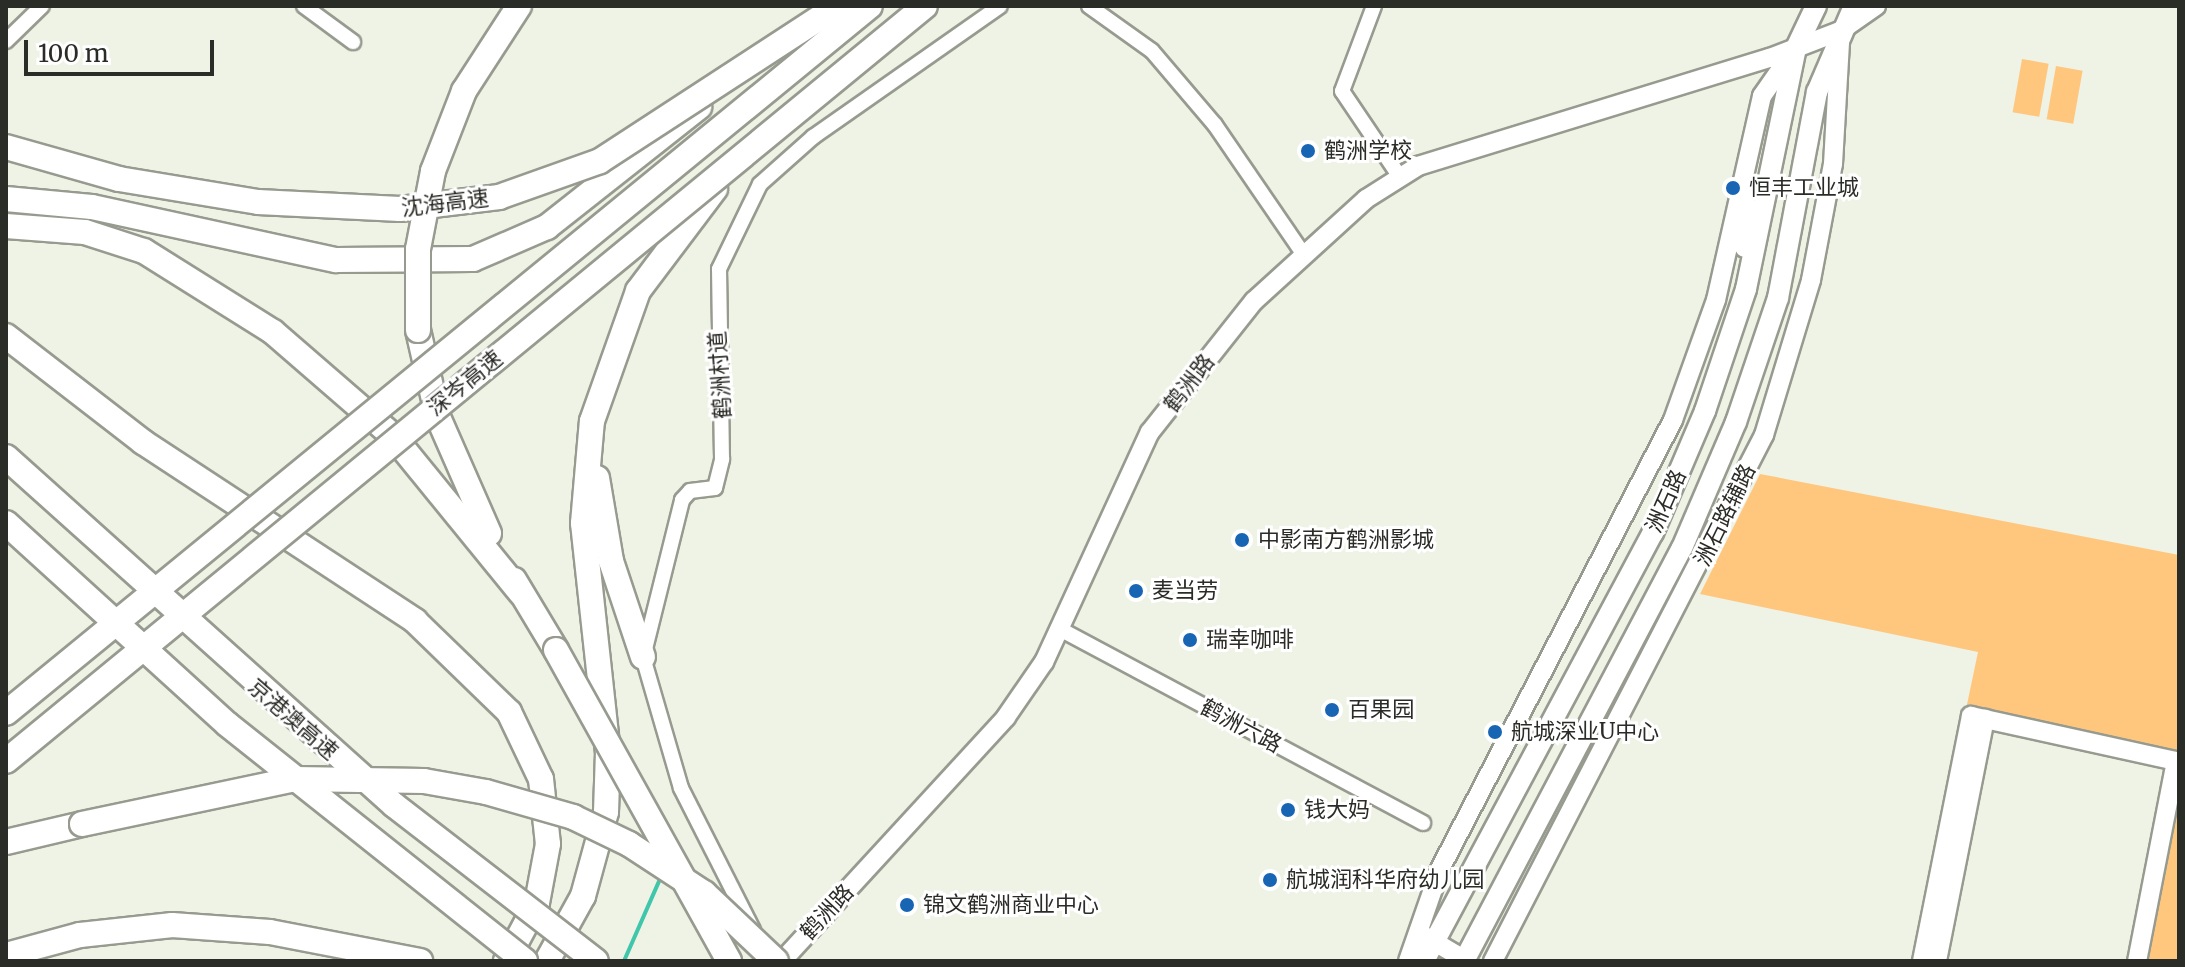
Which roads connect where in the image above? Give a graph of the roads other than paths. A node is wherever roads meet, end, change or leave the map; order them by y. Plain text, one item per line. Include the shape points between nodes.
1 (42, 6) edge
2 (304, 6) edge
3 (519, 6) edge
4 (825, 6) edge
5 (838, 6) edge
6 (870, 6) edge
7 (925, 6) edge
8 (933, 6) edge
9 (1000, 6) edge
10 (1089, 6) edge
11 (1374, 6) edge
12 (1816, 6) edge
13 (1854, 6) edge
14 (1876, 6) edge
15 (1840, 31) junction
16 (6, 41) edge
17 (353, 42) dead end
18 (1796, 48) junction
19 (6, 147) edge
20 (1400, 177) junction
21 (1744, 183) junction
22 (6, 199) edge
23 (6, 226) edge
24 (1304, 255) junction
25 (1746, 289) junction
26 (6, 336) edge
27 (601, 382) junction
28 (6, 457) edge
29 (6, 523) edge
30 (520, 592) junction
31 (1058, 628) junction
32 (643, 657) junction
33 (6, 713) edge
34 (1978, 718) junction
35 (6, 761) edge
36 (1423, 823) dead end
37 (6, 842) edge
38 (1425, 936) junction
39 (6, 955) edge
40 (420, 961) edge
41 (506, 961) edge
42 (525, 961) edge
43 (547, 961) edge
44 (596, 961) edge
45 (729, 961) edge
46 (776, 961) edge
47 (1408, 961) edge
48 (1424, 961) edge
49 (1466, 961) edge
50 (1493, 961) edge
51 (1922, 961) edge
52 (1937, 961) edge
53 (2137, 961) edge

1 - 16 street
2 - 17 street
3 - 30 highway, bridge via 464,91 433,171 418,249 418,330 438,417
4 - 22 highway via 547,227 473,259 336,260 92,207
5 - 19 highway, 沈海高速, bridge via 600,161 499,197 400,209 258,202 119,179
6 - 33 highway, 深岑高速, bridge
7 - 35 highway, 深岑高速, bridge
8 - 27 highway via 700,203 638,291
9 - 32 street, 鹤洲村道 via 813,137 760,184 732,230 715,309 725,398 722,459 715,488 690,491 682,500
10 - 24 street via 1161,61 1215,125
11 - 20 street via 1342,91
12 - 18 main road, 洲石路
13 - 15 main road, 洲石路
14 - 15 street, 鹤洲路
15 - 18 street, 鹤洲路
15 - 49 main road, 洲石路 via 1817,92 1778,298 1736,422 1682,548
15 - 50 street, 洲石路辅路 via 1833,164 1811,280 1764,435
18 - 20 street, 鹤洲路
18 - 21 street via 1762,96
18 - 25 main road, 洲石路
20 - 24 street, 鹤洲路
21 - 25 main road
21 - 38 street via 1716,300 1673,420 1446,857
23 - 30 highway via 85,232 144,251 273,332 392,435
24 - 31 street, 鹤洲路 via 1254,301 1150,432
25 - 38 main road, 洲石路 via 1705,411 1653,533
26 - 41 highway via 62,381 415,621 509,712 541,779 548,844 537,903
27 - 32 highway via 603,526
27 - 43 highway via 586,453 583,523 608,753 606,812 583,896
28 - 44 highway, 京港澳高速, bridge via 360,776
29 - 42 highway, 京港澳高速, bridge via 262,754
30 - 45 highway, bridge
31 - 36 street, 鹤洲六路
31 - 46 street, 鹤洲路 via 1006,717
32 - 46 street via 681,788
34 - 51 street
34 - 52 street
34 - 53 street via 2176,761
37 - 46 highway, bridge via 271,783 424,781 573,817 629,844 704,893
38 - 47 street
38 - 48 main road, 洲石路
38 - 49 street
39 - 40 highway via 80,935 172,925 270,932

